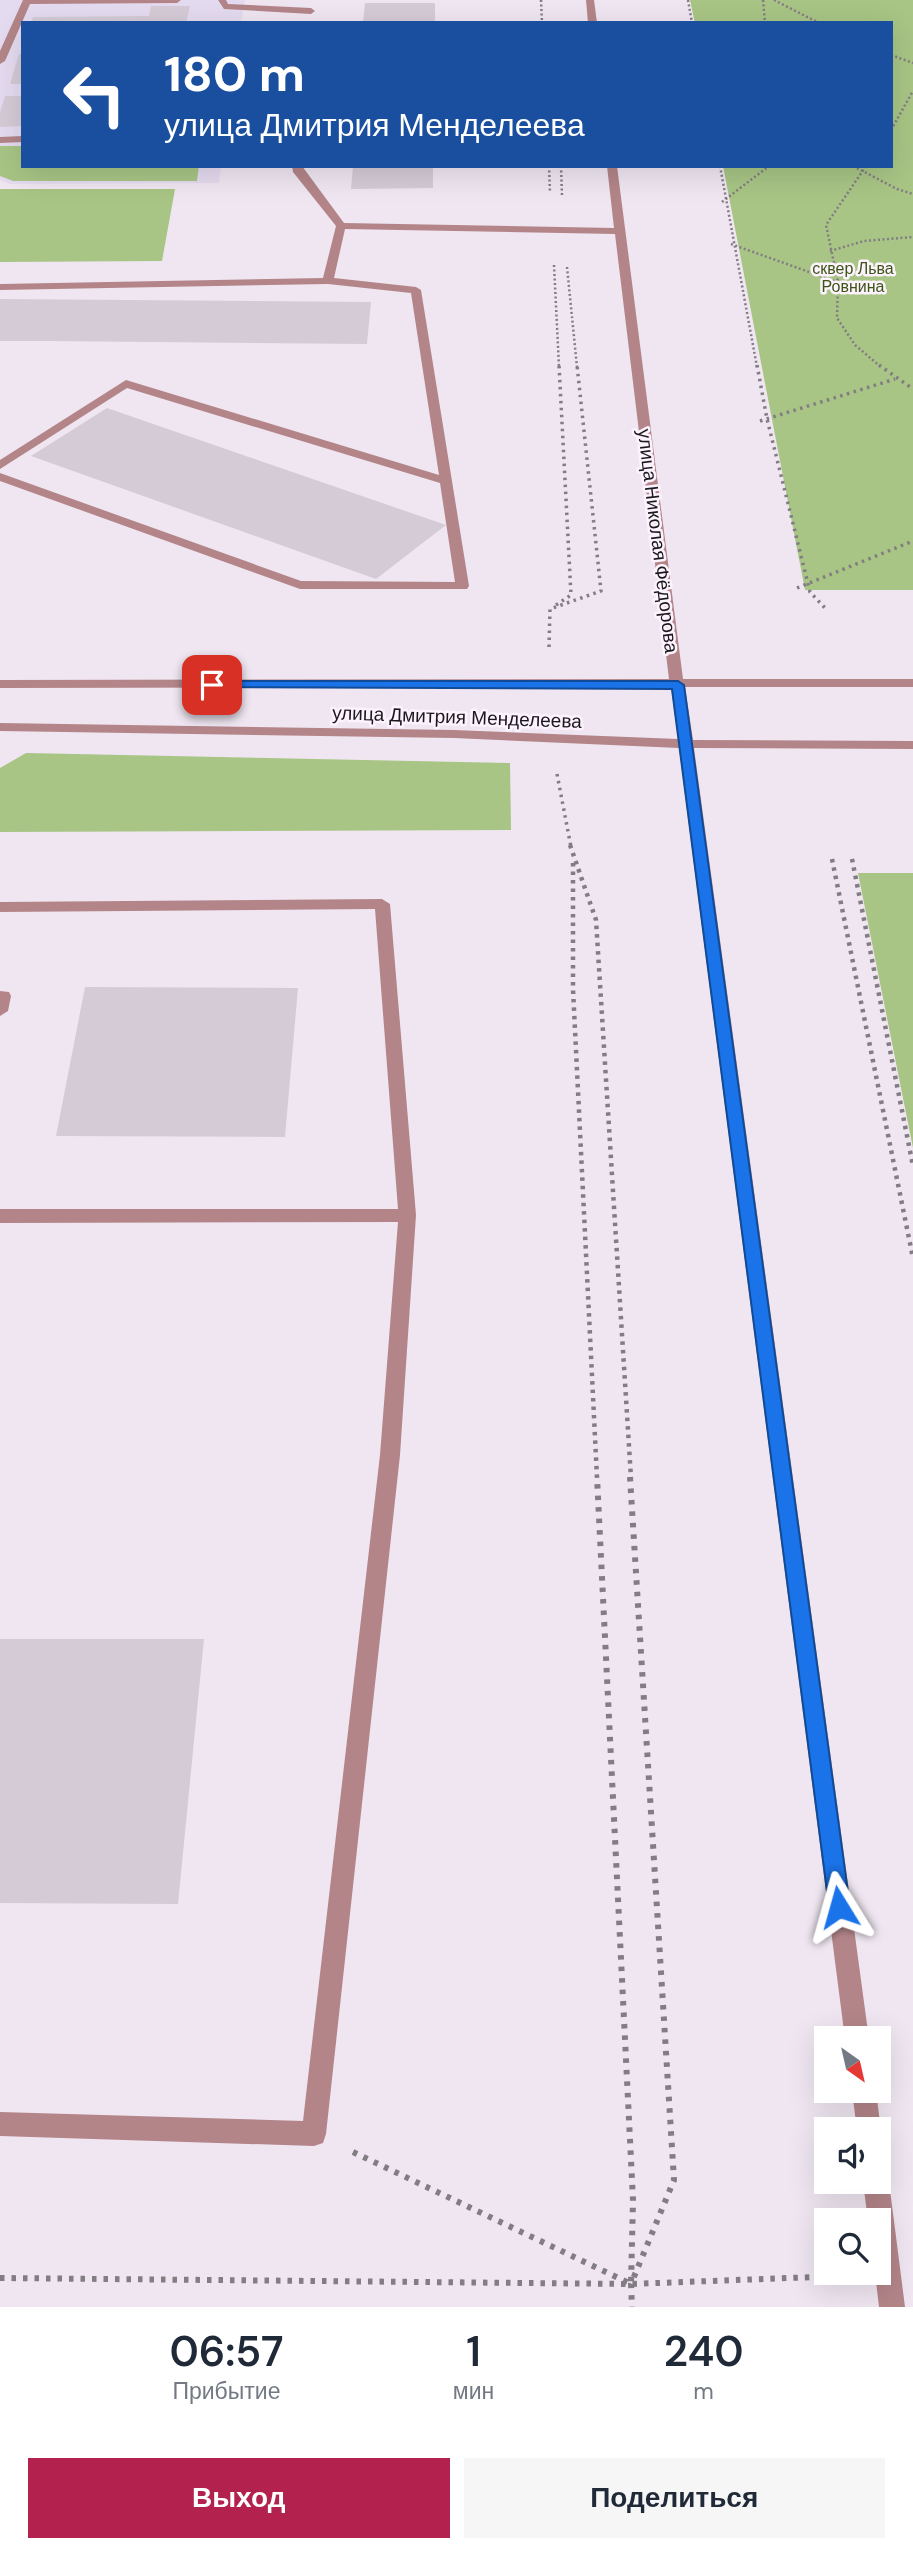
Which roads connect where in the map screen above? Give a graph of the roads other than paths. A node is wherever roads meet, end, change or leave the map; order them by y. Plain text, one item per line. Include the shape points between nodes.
1 (177, 0) edge
2 (312, 0) edge
3 (590, 0) edge
4 (223, 7) edge
5 (311, 11) junction
6 (310, 21) edge
7 (593, 21) edge
8 (0, 61) edge
9 (0, 139) edge
10 (21, 139) edge
11 (297, 168) edge
12 (612, 168) edge
13 (341, 226) junction
14 (620, 230) junction
15 (328, 281) junction
16 (0, 287) edge
17 (0, 465) edge
18 (0, 477) edge
19 (445, 481) junction
20 (913, 683) edge
21 (0, 684) edge
22 (678, 685) junction
23 (0, 727) edge
24 (686, 744) junction
25 (913, 745) edge
26 (0, 907) edge
27 (0, 996) edge
28 (0, 1011) edge
29 (407, 1215) junction
30 (0, 1216) edge
31 (855, 2026) edge
32 (0, 2124) edge
33 (878, 2194) edge
34 (892, 2307) edge

1 - 8 street via 27,1
2 - 5 street
3 - 7 street
4 - 5 street
5 - 6 street
9 - 10 street
11 - 13 street
12 - 14 street, улица Николая Фёдорова
13 - 14 street
13 - 15 street
14 - 22 street, улица Николая Фёдорова
15 - 16 street
15 - 19 street via 416,290
17 - 19 street via 126,384
18 - 19 street via 300,585 462,586
20 - 22 street, улица Дмитрия Менделеева
21 - 22 street, улица Дмитрия Менделеева
22 - 24 street, улица Николая Фёдорова
23 - 24 street, улица Дмитрия Менделеева
24 - 25 street, улица Дмитрия Менделеева
24 - 31 street, улица Николая Фёдорова
26 - 29 street via 382,904
27 - 28 street
29 - 30 street
29 - 32 street via 390,1455 314,2134
33 - 34 street

